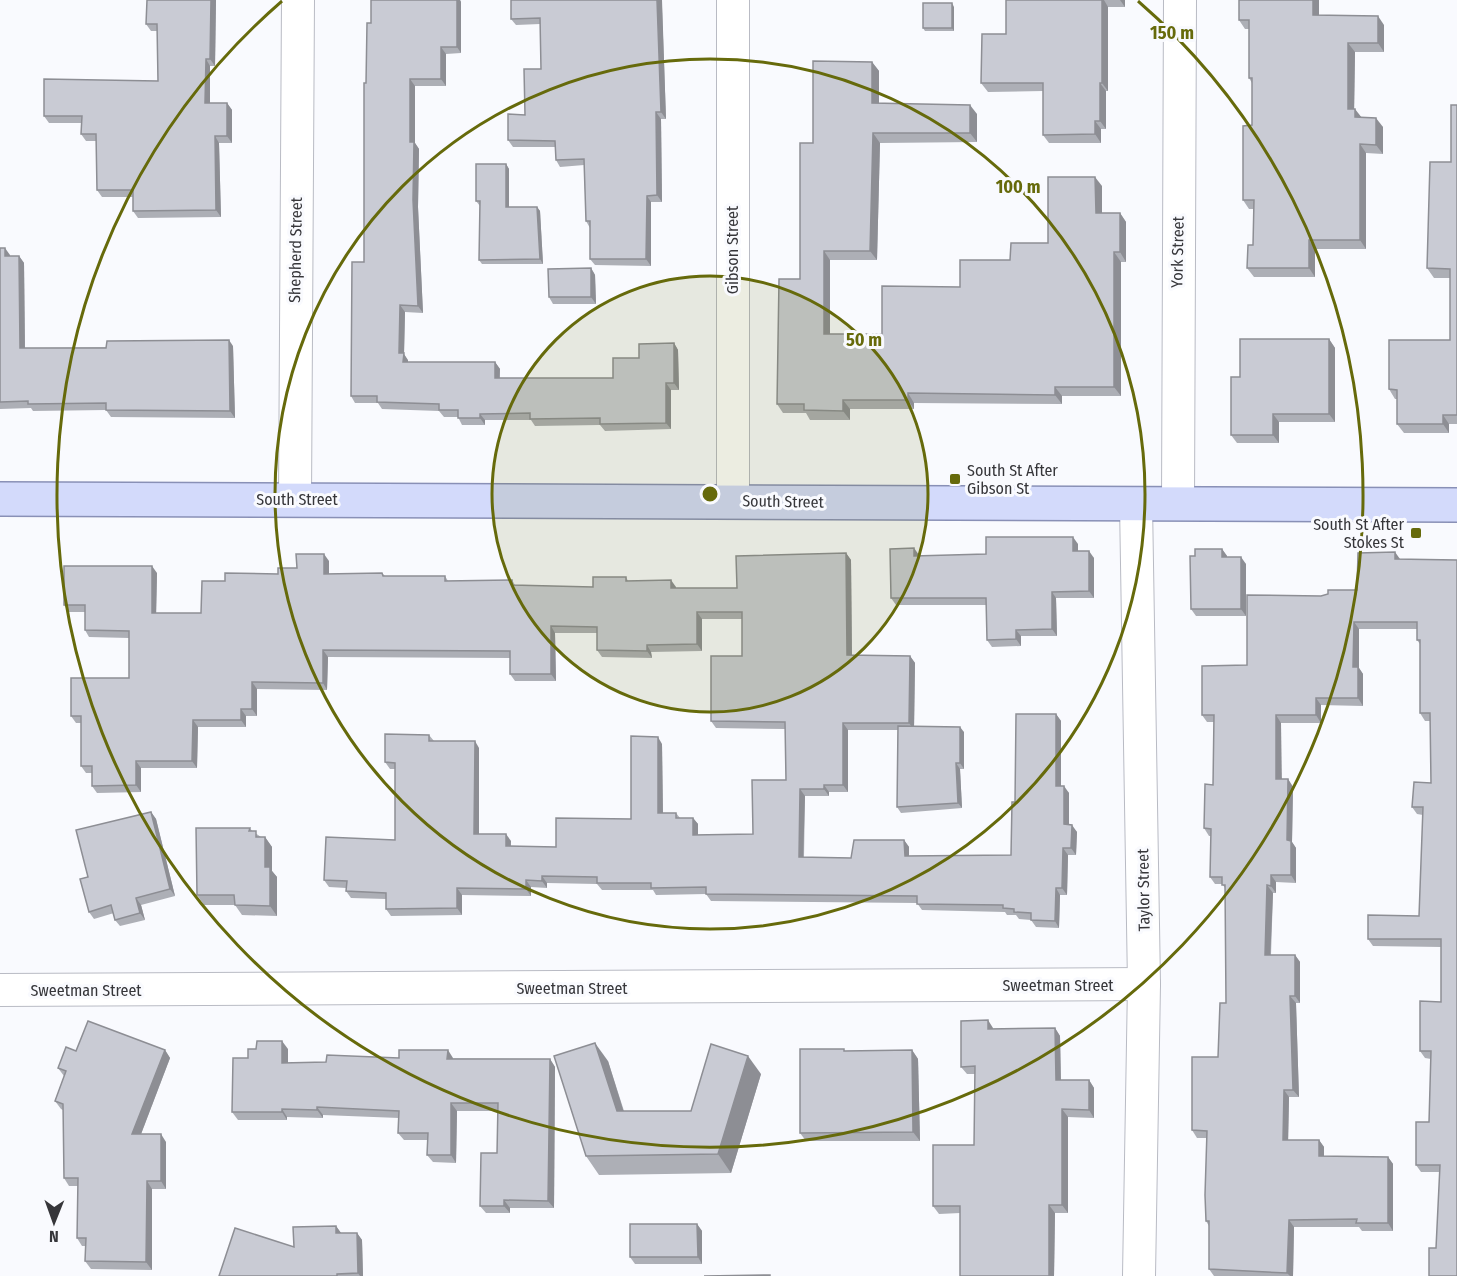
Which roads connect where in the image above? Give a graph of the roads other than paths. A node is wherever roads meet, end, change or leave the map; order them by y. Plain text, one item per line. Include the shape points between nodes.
1 (298, 0) edge
2 (733, 0) edge
3 (1180, 0) edge
4 (0, 499) edge
5 (295, 500) junction
6 (732, 501) junction
7 (1136, 504) junction
8 (1178, 504) junction
9 (1457, 505) edge
10 (1144, 984) junction
11 (0, 990) edge
12 (1139, 1276) edge

1 - 5 street, Shepherd Street
2 - 6 street, Gibson Street
3 - 8 street, York Street
4 - 5 main road, South Street
5 - 6 main road, South Street
6 - 7 main road, South Street
7 - 8 main road, South Street
7 - 10 street, Taylor Street
8 - 9 main road, South Street
10 - 11 street, Sweetman Street
10 - 12 street, Taylor Street

